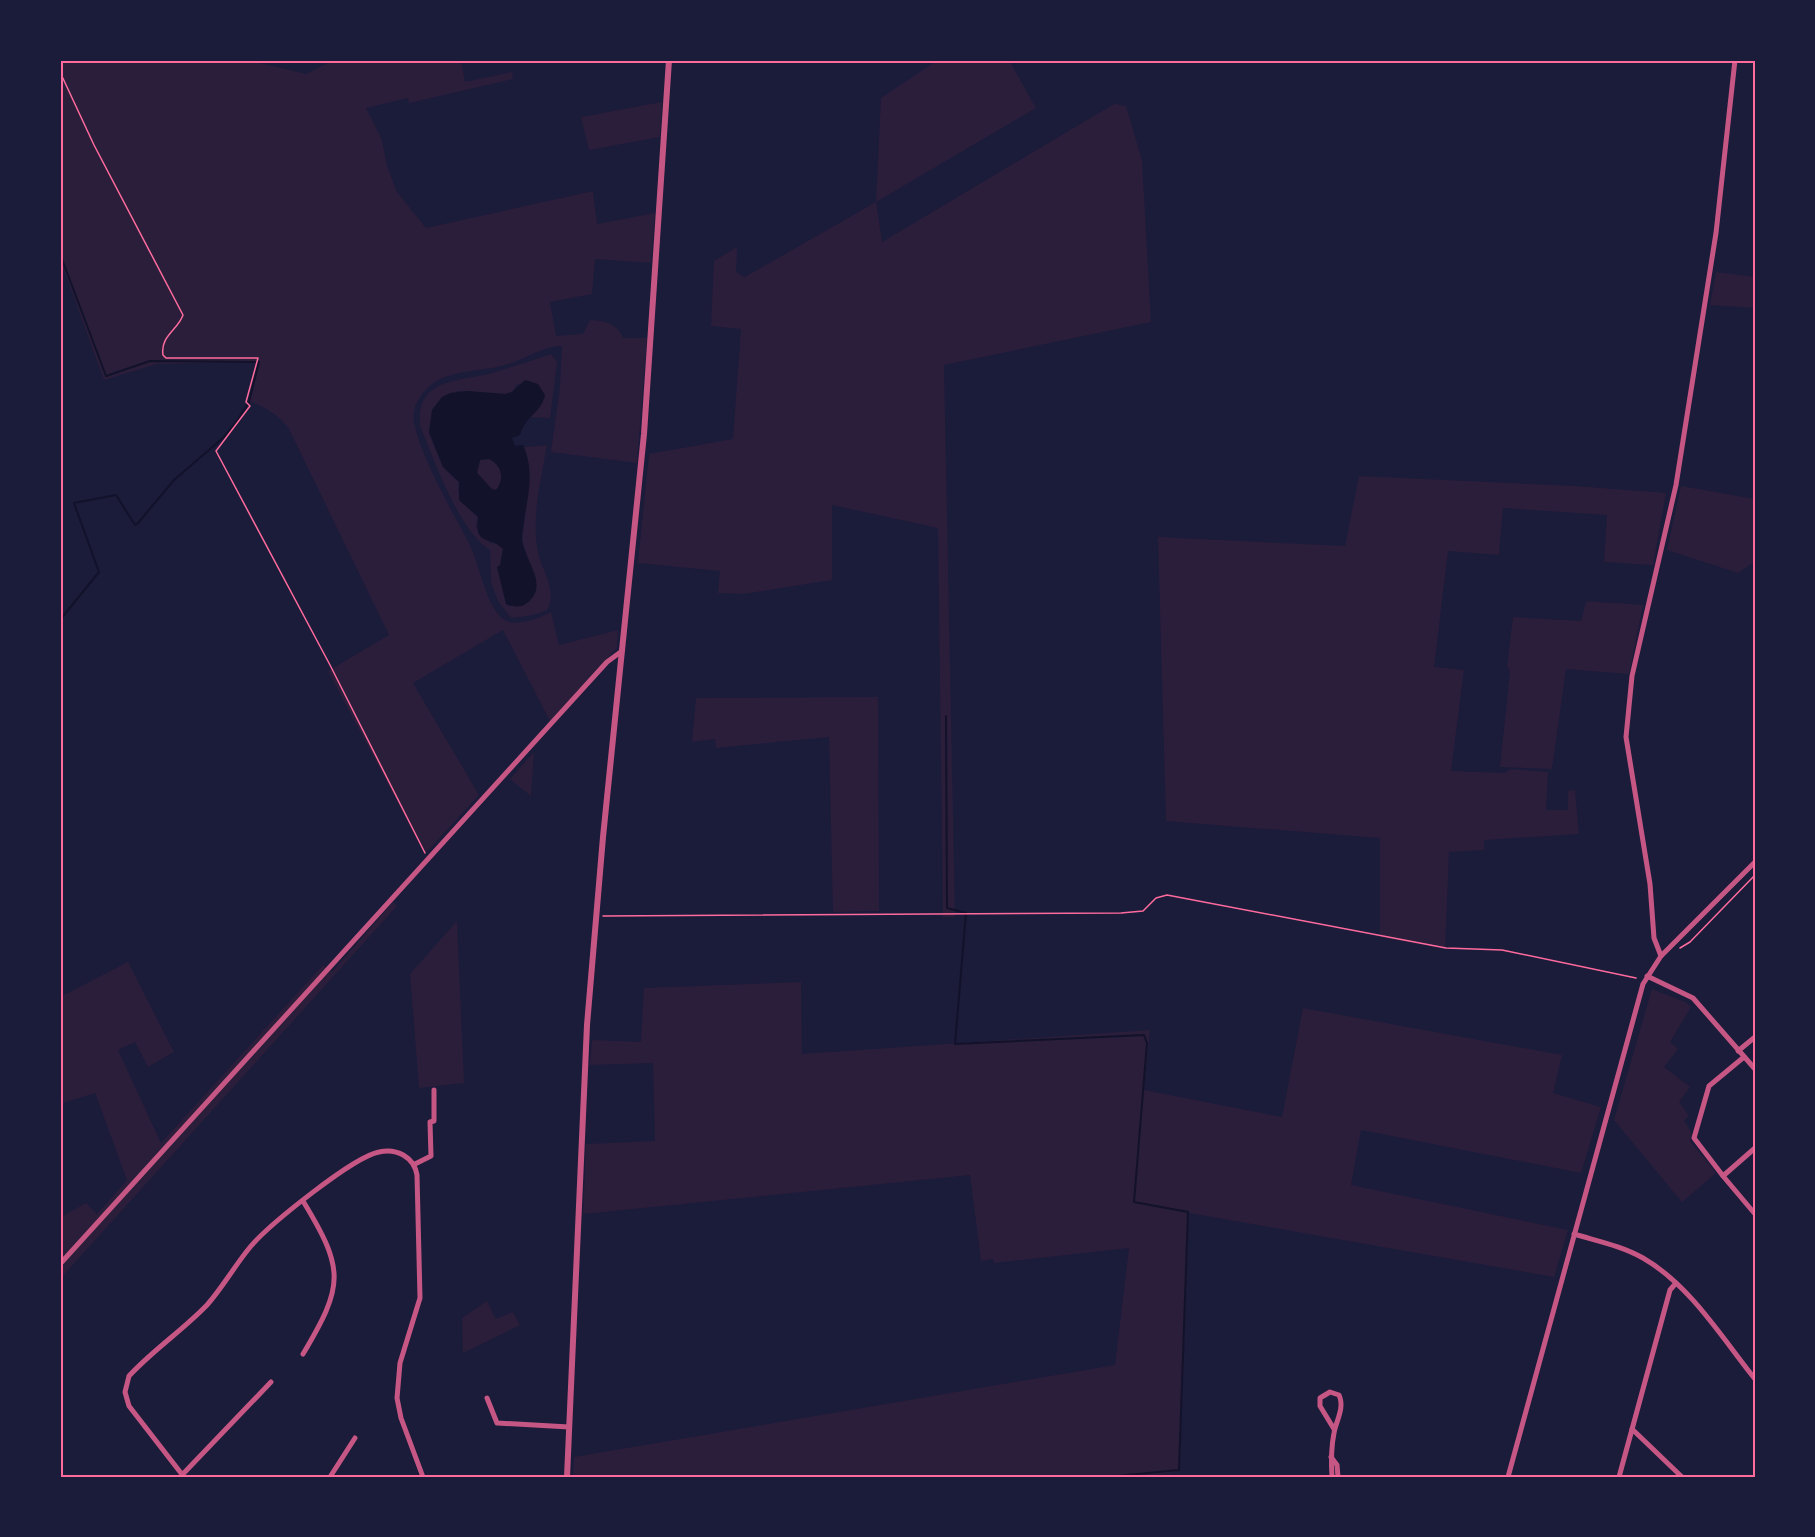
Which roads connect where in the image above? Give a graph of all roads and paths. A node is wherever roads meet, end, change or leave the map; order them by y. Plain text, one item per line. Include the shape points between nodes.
1 (669, 60) edge
2 (1735, 60) edge
3 (60, 72) edge
4 (622, 651) junction
5 (428, 859) junction
6 (1755, 862) edge
7 (1755, 875) edge
8 (596, 917) junction
9 (1668, 950) junction
10 (1661, 956) junction
11 (1646, 978) junction
12 (1755, 1037) edge
13 (1738, 1051) junction
14 (1744, 1057) junction
15 (1755, 1070) edge
16 (434, 1090) dead end
17 (1755, 1148) edge
18 (415, 1164) junction
19 (1723, 1176) junction
20 (303, 1201) junction
21 (1755, 1214) edge
22 (1574, 1234) junction
23 (60, 1264) edge
24 (1676, 1283) junction
25 (303, 1354) dead end
26 (1755, 1379) edge
27 (271, 1382) dead end
28 (487, 1398) dead end
29 (569, 1427) junction
30 (1632, 1428) junction
31 (1334, 1429) junction
32 (355, 1438) dead end
33 (1330, 1457) junction
34 (183, 1476) edge
35 (330, 1477) edge
36 (423, 1477) edge
37 (567, 1477) edge
38 (1332, 1477) edge
39 (1338, 1477) edge
40 (1508, 1477) edge
41 (1618, 1477) edge
42 (1682, 1477) edge

1 - 4 street via 644,434
2 - 10 street via 1716,233 1677,485 1626,713 1627,747 1650,884 1654,938
3 - 5 path via 183,315 171,328 162,347 163,355 258,358 246,402 250,406 216,452
4 - 5 street via 607,662
4 - 8 street
5 - 23 street
6 - 9 street
7 - 9 path via 1686,946
8 - 11 path via 1121,914 1143,911 1156,898 1167,895 1440,947 1502,950
8 - 29 street via 581,1125
9 - 10 street
10 - 11 street
11 - 13 street via 1693,998
11 - 22 street
12 - 13 street
13 - 14 street
14 - 15 street
14 - 19 street via 1708,1086 1694,1138
16 - 18 street via 431,1156
17 - 19 street
18 - 20 street via 398,1153 377,1152
18 - 36 street via 420,1298 400,1363 397,1398
19 - 21 street
20 - 25 street via 326,1237 334,1274 328,1313
20 - 34 street via 251,1246 207,1305 129,1376 125,1392 129,1406
22 - 24 street via 1634,1253
22 - 40 street
24 - 26 street
24 - 30 street via 1670,1290
27 - 34 street
28 - 29 street via 497,1423
29 - 37 street
30 - 41 street
30 - 42 street
31 - 31 street via 1342,1401 1340,1395 1330,1392 1320,1398 1320,1406
31 - 33 street
32 - 35 street
33 - 38 street
33 - 39 street via 1337,1465

